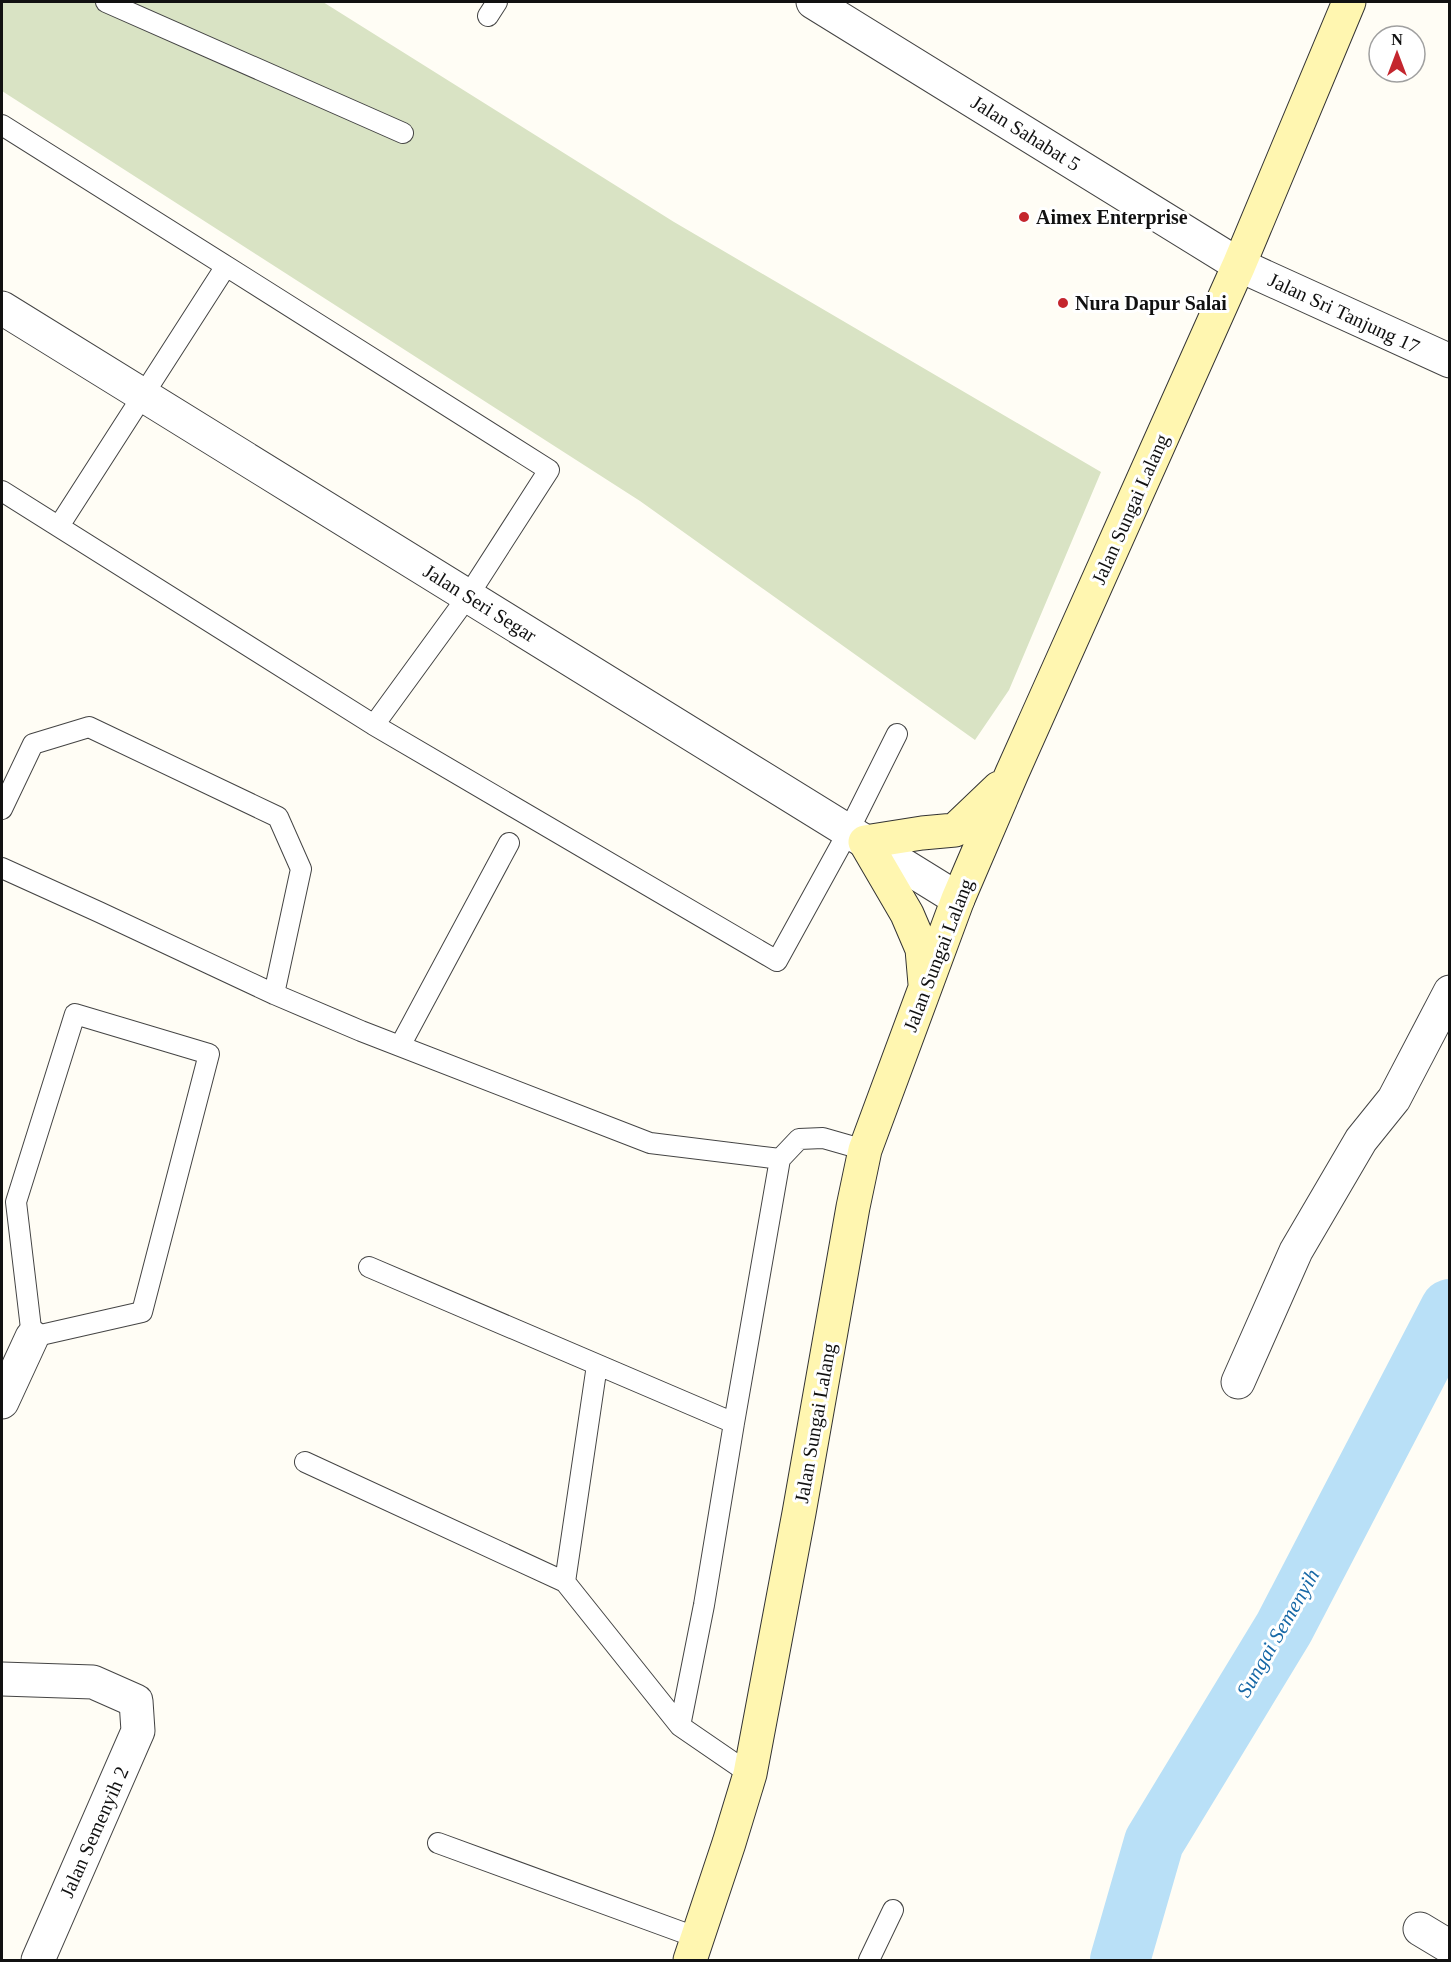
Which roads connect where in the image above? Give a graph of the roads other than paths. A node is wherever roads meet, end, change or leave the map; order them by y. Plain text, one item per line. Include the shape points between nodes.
1 (106, 2) edge
2 (813, 2) edge
3 (1349, 2) edge
4 (2, 125) edge
5 (403, 133) dead end
6 (1239, 265) junction
7 (225, 266) junction
8 (2, 308) edge
9 (1449, 361) edge
10 (143, 395) junction
11 (2, 491) edge
12 (59, 526) junction
13 (468, 596) junction
14 (374, 725) junction
15 (897, 734) dead end
16 (1012, 773) junction
17 (2, 809) edge
18 (857, 837) junction
19 (509, 843) dead end
20 (2, 868) edge
21 (958, 899) junction
22 (926, 989) junction
23 (1449, 992) edge
24 (274, 994) junction
25 (400, 1046) junction
26 (865, 1150) junction
27 (780, 1159) junction
28 (369, 1268) dead end
29 (32, 1337) junction
30 (597, 1365) junction
31 (1238, 1382) dead end
32 (2, 1402) edge
33 (734, 1423) junction
34 (305, 1462) dead end
35 (566, 1582) junction
36 (2, 1679) edge
37 (680, 1725) junction
38 (750, 1774) junction
39 (438, 1843) dead end
40 (893, 1910) dead end
41 (1420, 1929) dead end
42 (1449, 1947) edge
43 (694, 1949) edge
44 (38, 1960) edge
45 (869, 1960) edge

1 - 5 lane
2 - 6 street, Jalan Sahabat 5
3 - 6 street, Jalan Sungai Lalang
4 - 7 lane
6 - 9 street, Jalan Sri Tanjung 17
6 - 16 street, Jalan Sungai Lalang
7 - 10 lane
7 - 13 lane via 549,470
8 - 10 street, Jalan Seri Segar
10 - 12 lane
10 - 13 street, Jalan Seri Segar
11 - 12 lane
12 - 14 lane
13 - 14 lane
13 - 18 street, Jalan Seri Segar
14 - 18 lane via 777,961
15 - 18 lane
16 - 18 street via 955,830
16 - 21 street, Jalan Sungai Lalang
17 - 24 lane via 33,744 89,727 278,817 302,869
18 - 21 street, Jalan Seri Segar
18 - 22 street via 907,914 922,949
19 - 25 lane
20 - 24 lane
21 - 22 street, Jalan Sungai Lalang
22 - 26 street, Jalan Sungai Lalang
23 - 31 street via 1394,1099 1361,1140 1296,1251
24 - 25 lane
25 - 27 lane via 650,1143
26 - 27 lane via 823,1138 799,1139
26 - 38 street, Jalan Sungai Lalang
27 - 33 lane
28 - 30 lane
29 - 29 lane via 142,1312 209,1054 75,1014 16,1203
29 - 32 street
30 - 33 lane
30 - 35 lane
33 - 37 lane
34 - 35 lane
35 - 37 lane
36 - 44 street, Jalan Semenyih 2 via 93,1682 136,1701 138,1731
37 - 38 lane
38 - 43 street, Jalan Sungai Lalang
39 - 43 lane
40 - 45 lane
41 - 42 street

